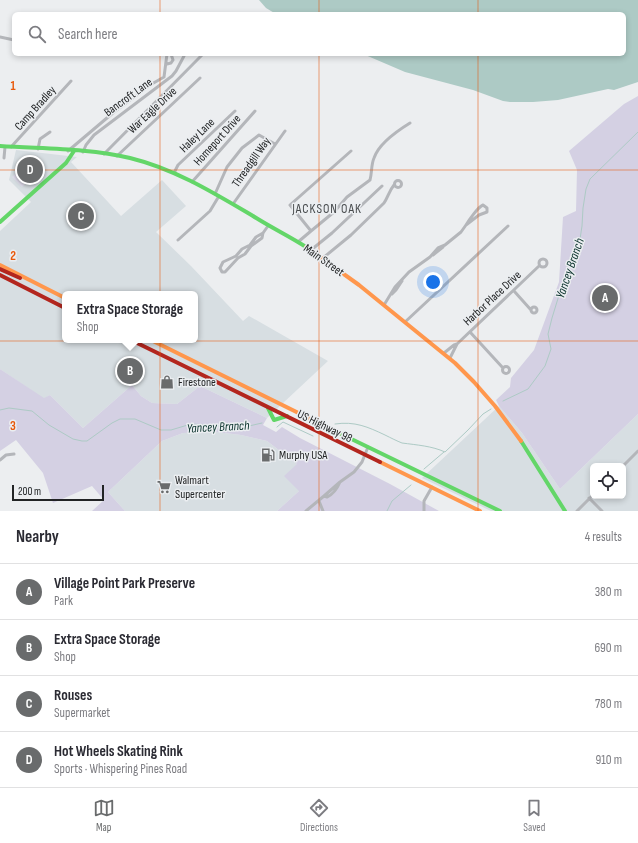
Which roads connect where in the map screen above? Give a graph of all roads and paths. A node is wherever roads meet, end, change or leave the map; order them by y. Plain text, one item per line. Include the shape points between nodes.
1 (0, 37) edge
2 (12, 40) edge
3 (167, 56) edge
4 (172, 56) edge
5 (184, 56) dead end
6 (202, 56) dead end
7 (167, 64) junction
8 (200, 78) dead end
9 (71, 80) dead end
10 (255, 111) dead end
11 (235, 112) dead end
12 (410, 123) dead end
13 (285, 131) dead end
14 (50, 132) dead end
15 (275, 144) junction
16 (0, 146) edge
17 (6, 147) junction
18 (11, 147) junction
19 (38, 149) junction
20 (68, 151) junction
21 (74, 151) junction
22 (351, 151) dead end
23 (82, 152) junction
24 (104, 154) junction
25 (117, 156) junction
26 (4, 158) dead end
27 (174, 173) junction
28 (192, 182) junction
29 (394, 185) dead end
30 (382, 186) dead end
31 (216, 195) junction
32 (232, 204) junction
33 (0, 222) edge
34 (466, 225) junction
35 (268, 226) junction
36 (508, 226) dead end
37 (311, 231) junction
38 (178, 240) dead end
39 (298, 242) junction
40 (251, 245) junction
41 (310, 250) junction
42 (237, 257) junction
43 (323, 258) junction
44 (0, 265) edge
45 (539, 266) dead end
46 (0, 270) edge
47 (0, 275) edge
48 (35, 282) junction
49 (514, 291) junction
50 (62, 296) edge
51 (384, 305) junction
52 (62, 306) edge
53 (531, 310) dead end
54 (405, 322) junction
55 (470, 332) junction
56 (137, 343) edge
57 (157, 343) edge
58 (457, 344) junction
59 (444, 353) junction
60 (450, 358) junction
61 (205, 367) junction
62 (503, 368) dead end
63 (200, 375) junction
64 (267, 406) junction
65 (287, 416) junction
66 (368, 447) junction
67 (638, 451) edge
68 (14, 454) dead end
69 (364, 455) junction
70 (0, 460) edge
71 (626, 463) edge
72 (432, 487) junction
73 (451, 487) junction
74 (447, 495) junction
75 (589, 498) joint
76 (319, 501) junction
77 (306, 511) edge
78 (324, 511) edge
79 (424, 511) edge
80 (480, 511) edge
81 (500, 511) edge
82 (565, 511) edge
83 (577, 511) edge
84 (602, 511) edge

1 - 2 street
3 - 7 street
4 - 7 street via 172,63
5 - 23 street, Bancroft Lane via 172,76 94,135
6 - 24 street
7 - 20 street via 164,77 114,112
8 - 25 street, War Eagle Drive
9 - 18 street, Camp Bradley
10 - 28 street, Homeport Drive
11 - 27 street, Haley Lane via 178,165
12 - 37 street via 376,152 370,180 347,197
13 - 15 street, Threadgill Way
14 - 19 street via 40,139
15 - 31 street via 259,135 242,148 227,167
15 - 32 street, Threadgill Way
16 - 17 main road, Main Street
17 - 18 main road, Main Street
17 - 26 street
18 - 19 main road, Main Street
19 - 20 main road, Main Street
20 - 21 main road, Main Street
21 - 23 main road, Main Street
21 - 33 main road via 66,163
22 - 37 street via 290,205
23 - 24 main road, Main Street
24 - 25 main road, Main Street
25 - 27 main road, Main Street via 146,162
27 - 28 main road, Main Street
28 - 31 main road, Main Street
29 - 43 street via 384,203
30 - 41 street
31 - 32 main road, Main Street
31 - 38 street via 210,211
32 - 35 main road, Main Street
34 - 34 street via 479,215 485,214 488,210 486,206 480,206
34 - 51 street via 461,232 409,272
35 - 39 main road, Main Street
35 - 40 street via 262,238
36 - 54 street
37 - 39 street
39 - 41 main road, Main Street
40 - 42 street via 242,249
40 - 42 street via 245,254
41 - 43 main road, Main Street
42 - 42 street via 223,262 220,268 222,272 225,272
43 - 51 main road, Main Street
44 - 48 main road
45 - 49 street, Harbor Place Drive
46 - 48 main road
47 - 52 main road
48 - 50 main road
49 - 53 street
49 - 55 street, Harbor Place Drive
51 - 54 main road, Main Street
54 - 59 main road, Main Street
55 - 58 street, Harbor Place Drive
55 - 62 street
56 - 63 main road, US Highway 98
57 - 61 main road, US Highway 98
58 - 59 street, Harbor Place Drive
58 - 60 street, Harbor Place Drive
59 - 60 main road, Main Street
60 - 82 main road, Main Street via 496,407 524,445
61 - 63 street
61 - 66 main road, US Highway 98
63 - 64 main road, US Highway 98
64 - 65 main road, US Highway 98
64 - 65 main road via 274,420
65 - 69 main road, US Highway 98
66 - 69 street
66 - 73 main road, US Highway 98
67 - 71 street
68 - 70 street via 6,455
69 - 72 main road, US Highway 98
69 - 76 street via 354,472
72 - 74 main road, US Highway 98
72 - 79 street via 424,501
73 - 74 street
73 - 81 main road, US Highway 98
74 - 80 main road, US Highway 98
75 - 83 street
75 - 84 street
76 - 77 street
76 - 78 street

